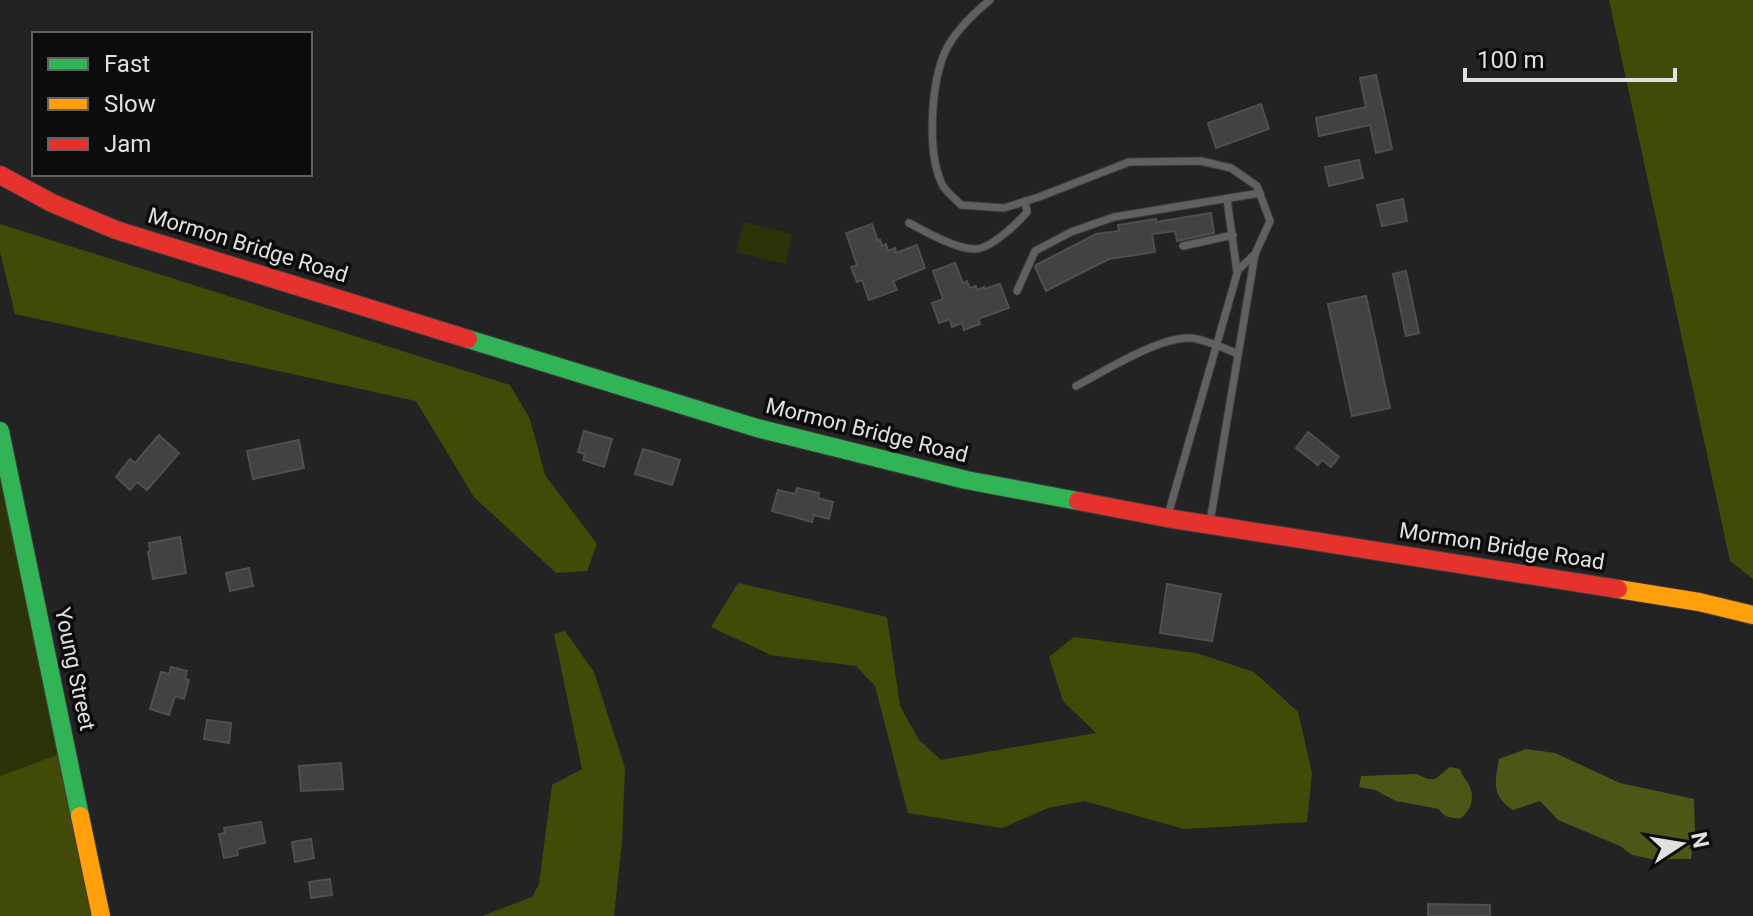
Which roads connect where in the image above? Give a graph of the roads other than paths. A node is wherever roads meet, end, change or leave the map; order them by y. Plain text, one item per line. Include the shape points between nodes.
1 (990, 0) edge
2 (0, 175) edge
3 (1260, 193) junction
4 (1227, 199) junction
5 (1025, 201) junction
6 (909, 223) dead end
7 (1233, 235) junction
8 (1183, 246) dead end
9 (1255, 254) junction
10 (1238, 272) junction
11 (1017, 291) dead end
12 (1217, 345) junction
13 (1238, 354) junction
14 (1076, 386) dead end
15 (0, 431) edge
16 (1167, 518) junction
17 (1209, 524) junction
18 (1753, 615) edge
19 (101, 916) edge

1 - 5 lane via 945,53 933,100 933,148 941,184 961,205 1004,208
2 - 16 main road, Mormon Bridge Road via 116,230 757,428 966,480
3 - 4 lane
3 - 5 lane via 1231,168 1201,161 1129,162
3 - 9 lane via 1270,221
4 - 7 lane
4 - 11 lane via 1114,217 1071,232 1035,251
5 - 6 lane via 1027,212 1014,227 980,249 956,246
7 - 8 lane
7 - 10 lane
9 - 10 lane
9 - 13 lane
10 - 12 lane
12 - 13 lane
12 - 14 lane via 1190,338 1163,342
12 - 16 lane
13 - 17 lane
15 - 19 main road, Young Street
16 - 17 main road, Mormon Bridge Road
17 - 18 main road, Mormon Bridge Road

